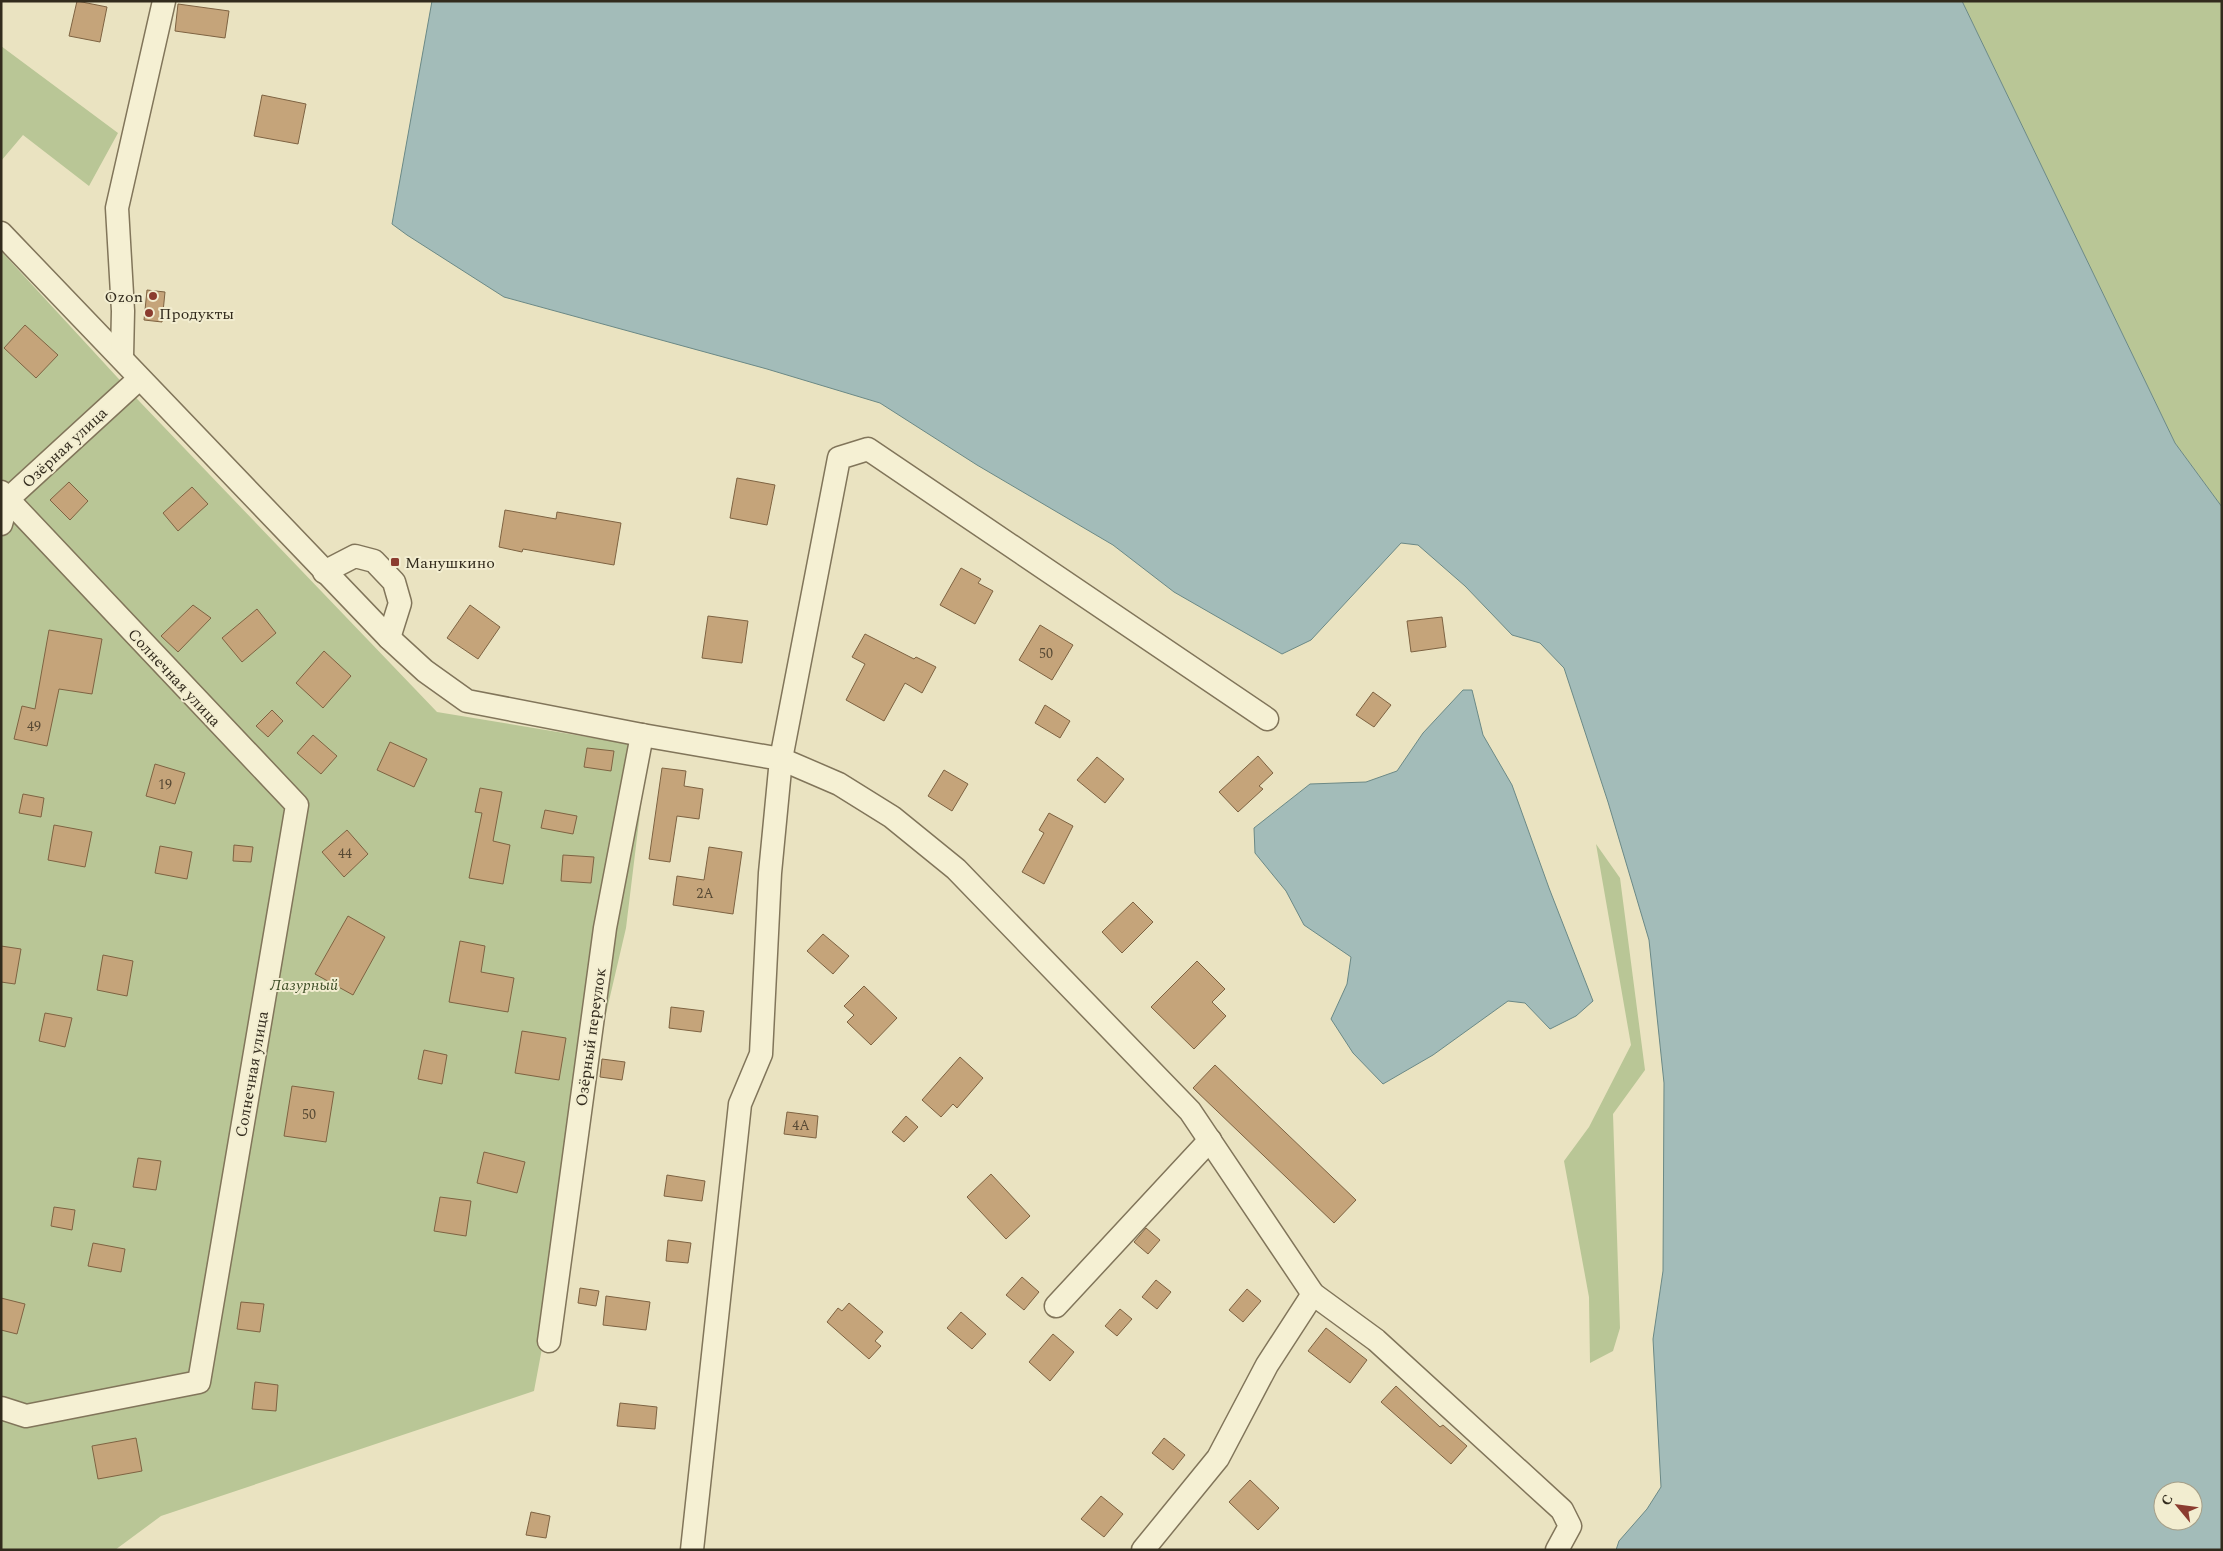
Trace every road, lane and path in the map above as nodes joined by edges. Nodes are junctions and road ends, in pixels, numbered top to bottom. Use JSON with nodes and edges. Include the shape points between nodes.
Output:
{"nodes":[{"id":1,"x":164,"y":1,"type":"edge"},
{"id":2,"x":1,"y":233,"type":"edge"},
{"id":3,"x":122,"y":357,"type":"junction"},
{"id":4,"x":139,"y":379,"type":"junction"},
{"id":5,"x":4,"y":496,"type":"edge"},
{"id":6,"x":1,"y":524,"type":"edge"},
{"id":7,"x":324,"y":572,"type":"junction"},
{"id":8,"x":389,"y":638,"type":"junction"},
{"id":9,"x":1267,"y":720,"type":"dead end"},
{"id":10,"x":642,"y":735,"type":"junction"},
{"id":11,"x":781,"y":759,"type":"junction"},
{"id":12,"x":1210,"y":1140,"type":"junction"},
{"id":13,"x":1313,"y":1294,"type":"junction"},
{"id":14,"x":1056,"y":1306,"type":"dead end"},
{"id":15,"x":549,"y":1341,"type":"dead end"},
{"id":16,"x":1,"y":1408,"type":"edge"},
{"id":17,"x":692,"y":1550,"type":"edge"},
{"id":18,"x":1143,"y":1550,"type":"edge"},
{"id":19,"x":1558,"y":1550,"type":"edge"}],
"edges":[{"from":1,"to":3,"type":"street","via":[[116,208],[123,311]]},
{"from":2,"to":3,"type":"street"},
{"from":3,"to":4,"type":"street"},
{"from":4,"to":5,"type":"street","name":"Озёрная улица"},
{"from":4,"to":7,"type":"street"},
{"from":5,"to":6,"type":"street","name":"Озёрная улица"},
{"from":5,"to":16,"type":"street","name":"Солнечная улица","via":[[297,806],[199,1382],[26,1416]]},
{"from":7,"to":8,"type":"street"},
{"from":7,"to":8,"type":"street","via":[[355,556],[374,562],[394,582],[400,603]]},
{"from":8,"to":10,"type":"street","via":[[425,671],[467,701]]},
{"from":9,"to":11,"type":"street","via":[[868,449],[839,458]]},
{"from":10,"to":11,"type":"street"},
{"from":10,"to":15,"type":"street","name":"Озёрный переулок","via":[[605,928]]},
{"from":11,"to":12,"type":"street","via":[[839,784],[892,817],[956,869],[1190,1110]]},
{"from":11,"to":17,"type":"street","via":[[770,873],[761,1054],[740,1104]]},
{"from":12,"to":13,"type":"street"},
{"from":12,"to":14,"type":"street"},
{"from":13,"to":18,"type":"street","via":[[1267,1365],[1218,1458]]},
{"from":13,"to":19,"type":"street","via":[[1376,1340],[1562,1510],[1570,1526]]}]}
